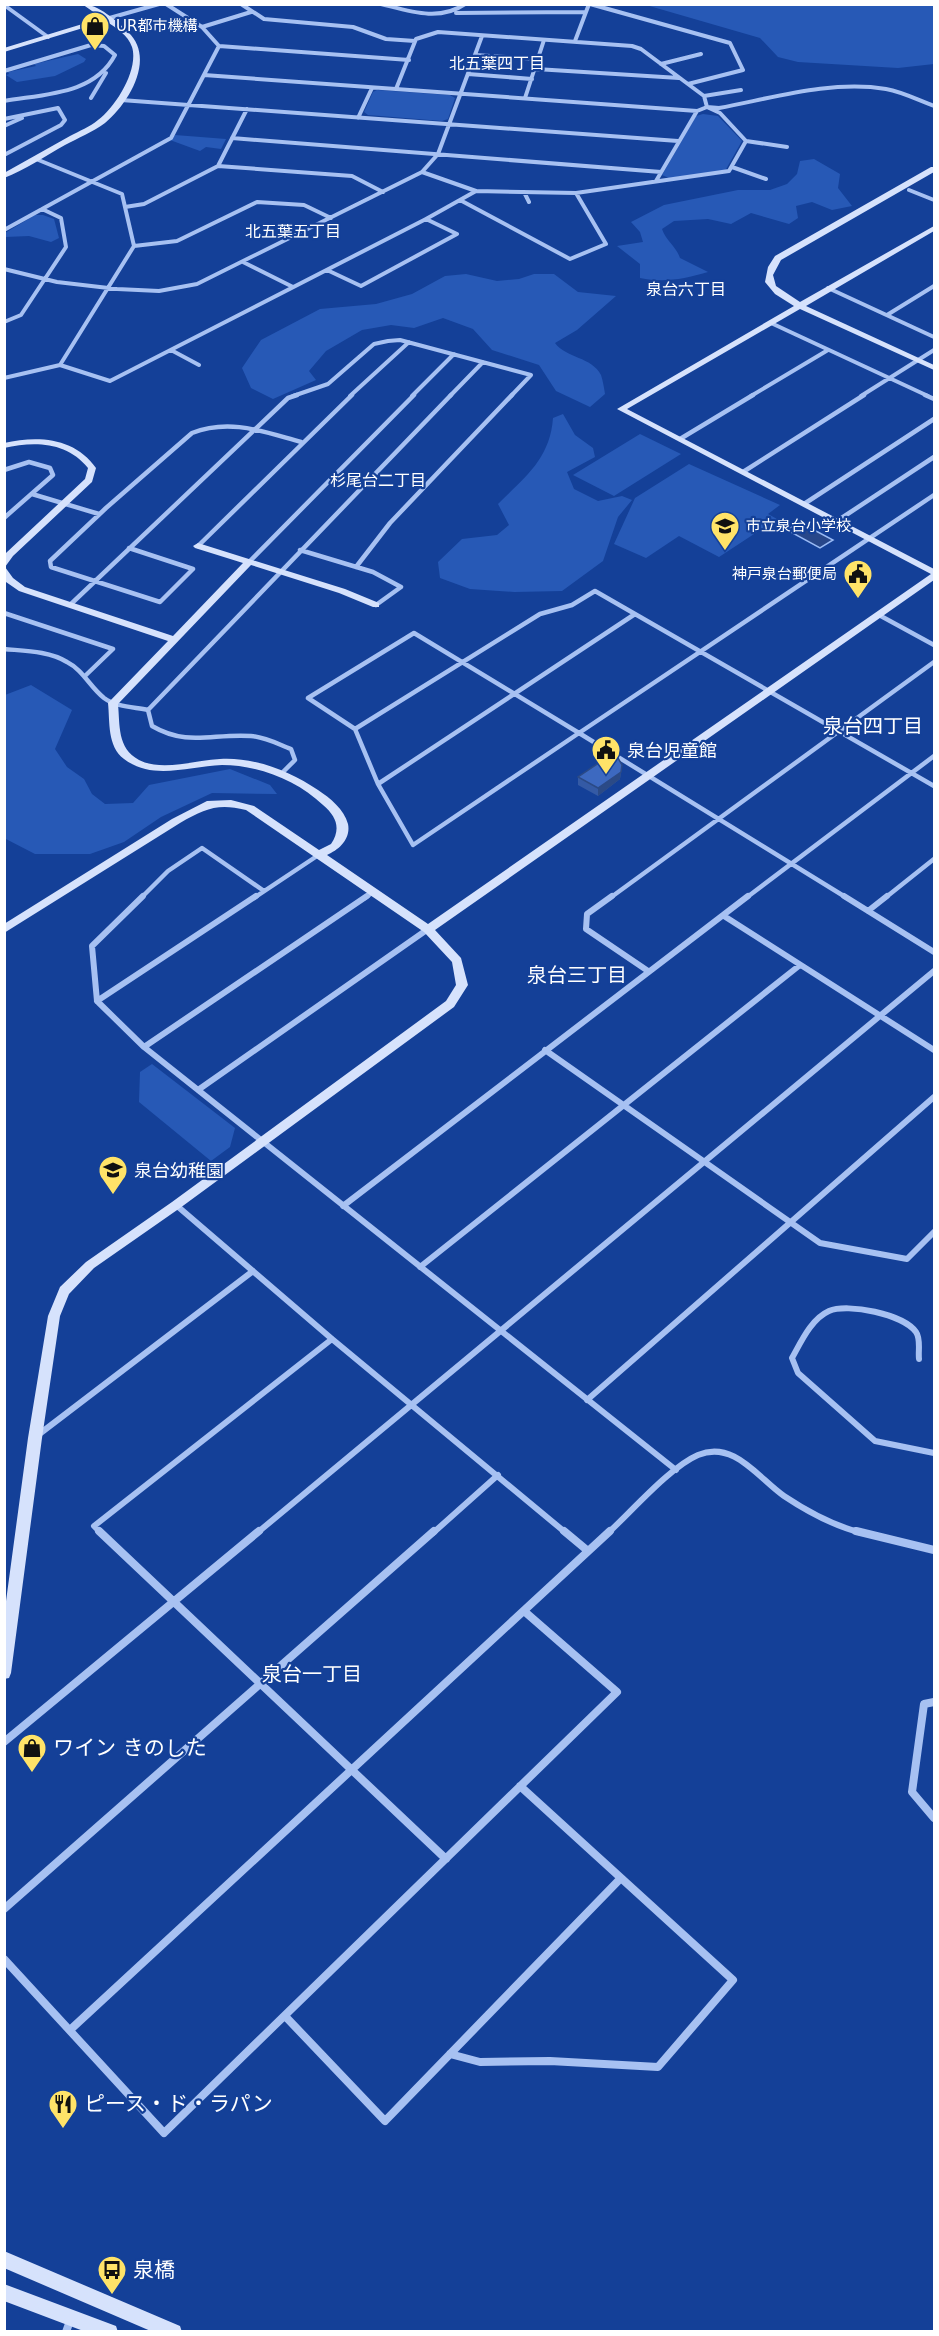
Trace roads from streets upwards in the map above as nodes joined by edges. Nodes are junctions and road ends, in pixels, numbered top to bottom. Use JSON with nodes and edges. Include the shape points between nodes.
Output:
{"nodes":[{"id":1,"x":85,"y":4,"type":"edge"},
{"id":2,"x":159,"y":4,"type":"edge"},
{"id":3,"x":166,"y":4,"type":"edge"},
{"id":4,"x":241,"y":4,"type":"edge"},
{"id":5,"x":381,"y":4,"type":"edge"},
{"id":6,"x":410,"y":4,"type":"edge"},
{"id":7,"x":465,"y":4,"type":"edge"},
{"id":8,"x":590,"y":4,"type":"edge"},
{"id":9,"x":4,"y":5,"type":"edge"},
{"id":10,"x":404,"y":10,"type":"junction"},
{"id":11,"x":251,"y":12,"type":"junction"},
{"id":12,"x":585,"y":12,"type":"junction"},
{"id":13,"x":456,"y":13,"type":"junction"},
{"id":14,"x":106,"y":19,"type":"junction"},
{"id":15,"x":202,"y":27,"type":"junction"},
{"id":16,"x":482,"y":36,"type":"junction"},
{"id":17,"x":48,"y":37,"type":"junction"},
{"id":18,"x":544,"y":40,"type":"junction"},
{"id":19,"x":575,"y":41,"type":"junction"},
{"id":20,"x":414,"y":42,"type":"junction"},
{"id":21,"x":219,"y":46,"type":"junction"},
{"id":22,"x":4,"y":50,"type":"edge"},
{"id":23,"x":701,"y":54,"type":"dead end"},
{"id":24,"x":475,"y":55,"type":"junction"},
{"id":25,"x":538,"y":59,"type":"junction"},
{"id":26,"x":409,"y":60,"type":"junction"},
{"id":27,"x":661,"y":64,"type":"junction"},
{"id":28,"x":536,"y":69,"type":"junction"},
{"id":29,"x":4,"y":71,"type":"edge"},
{"id":30,"x":106,"y":73,"type":"junction"},
{"id":31,"x":468,"y":74,"type":"junction"},
{"id":32,"x":204,"y":75,"type":"junction"},
{"id":33,"x":680,"y":78,"type":"junction"},
{"id":34,"x":532,"y":79,"type":"junction"},
{"id":35,"x":688,"y":84,"type":"junction"},
{"id":36,"x":372,"y":88,"type":"junction"},
{"id":37,"x":396,"y":89,"type":"junction"},
{"id":38,"x":741,"y":90,"type":"dead end"},
{"id":39,"x":461,"y":94,"type":"junction"},
{"id":40,"x":704,"y":96,"type":"junction"},
{"id":41,"x":91,"y":98,"type":"dead end"},
{"id":42,"x":525,"y":98,"type":"junction"},
{"id":43,"x":121,"y":100,"type":"junction"},
{"id":44,"x":4,"y":101,"type":"edge"},
{"id":45,"x":188,"y":105,"type":"junction"},
{"id":46,"x":934,"y":106,"type":"edge"},
{"id":47,"x":707,"y":107,"type":"junction"},
{"id":48,"x":247,"y":109,"type":"junction"},
{"id":49,"x":697,"y":111,"type":"junction"},
{"id":50,"x":27,"y":114,"type":"junction"},
{"id":51,"x":358,"y":118,"type":"junction"},
{"id":52,"x":4,"y":119,"type":"edge"},
{"id":53,"x":449,"y":124,"type":"junction"},
{"id":54,"x":4,"y":126,"type":"edge"},
{"id":55,"x":232,"y":138,"type":"junction"},
{"id":56,"x":678,"y":141,"type":"junction"},
{"id":57,"x":746,"y":141,"type":"junction"},
{"id":58,"x":787,"y":147,"type":"dead end"},
{"id":59,"x":438,"y":154,"type":"junction"},
{"id":60,"x":4,"y":155,"type":"edge"},
{"id":61,"x":36,"y":159,"type":"junction"},
{"id":62,"x":218,"y":166,"type":"junction"},
{"id":63,"x":732,"y":167,"type":"junction"},
{"id":64,"x":934,"y":169,"type":"edge"},
{"id":65,"x":422,"y":172,"type":"junction"},
{"id":66,"x":662,"y":172,"type":"junction"},
{"id":67,"x":4,"y":176,"type":"edge"},
{"id":68,"x":766,"y":179,"type":"dead end"},
{"id":69,"x":93,"y":181,"type":"junction"},
{"id":70,"x":656,"y":181,"type":"junction"},
{"id":71,"x":909,"y":190,"type":"dead end"},
{"id":72,"x":476,"y":191,"type":"junction"},
{"id":73,"x":383,"y":192,"type":"junction"},
{"id":74,"x":524,"y":192,"type":"junction"},
{"id":75,"x":576,"y":193,"type":"junction"},
{"id":76,"x":460,"y":200,"type":"junction"},
{"id":77,"x":934,"y":200,"type":"edge"},
{"id":78,"x":529,"y":202,"type":"dead end"},
{"id":79,"x":125,"y":207,"type":"junction"},
{"id":80,"x":42,"y":209,"type":"junction"},
{"id":81,"x":331,"y":218,"type":"junction"},
{"id":82,"x":426,"y":219,"type":"junction"},
{"id":83,"x":934,"y":228,"type":"edge"},
{"id":84,"x":4,"y":230,"type":"edge"},
{"id":85,"x":134,"y":246,"type":"junction"},
{"id":86,"x":243,"y":262,"type":"junction"},
{"id":87,"x":4,"y":269,"type":"edge"},
{"id":88,"x":327,"y":270,"type":"junction"},
{"id":89,"x":44,"y":280,"type":"junction"},
{"id":90,"x":934,"y":286,"type":"edge"},
{"id":91,"x":109,"y":287,"type":"junction"},
{"id":92,"x":293,"y":287,"type":"junction"},
{"id":93,"x":828,"y":288,"type":"junction"},
{"id":94,"x":800,"y":306,"type":"junction"},
{"id":95,"x":887,"y":315,"type":"junction"},
{"id":96,"x":4,"y":322,"type":"edge"},
{"id":97,"x":771,"y":323,"type":"junction"},
{"id":98,"x":934,"y":337,"type":"edge"},
{"id":99,"x":409,"y":342,"type":"junction"},
{"id":100,"x":171,"y":350,"type":"junction"},
{"id":101,"x":828,"y":350,"type":"junction"},
{"id":102,"x":934,"y":350,"type":"edge"},
{"id":103,"x":454,"y":354,"type":"junction"},
{"id":104,"x":919,"y":360,"type":"junction"},
{"id":105,"x":483,"y":362,"type":"junction"},
{"id":106,"x":60,"y":365,"type":"junction"},
{"id":107,"x":199,"y":365,"type":"dead end"},
{"id":108,"x":934,"y":368,"type":"edge"},
{"id":109,"x":4,"y":378,"type":"edge"},
{"id":110,"x":891,"y":378,"type":"junction"},
{"id":111,"x":934,"y":399,"type":"edge"},
{"id":112,"x":934,"y":419,"type":"edge"},
{"id":113,"x":255,"y":430,"type":"junction"},
{"id":114,"x":680,"y":439,"type":"junction"},
{"id":115,"x":301,"y":442,"type":"junction"},
{"id":116,"x":4,"y":446,"type":"edge"},
{"id":117,"x":934,"y":457,"type":"edge"},
{"id":118,"x":4,"y":470,"type":"edge"},
{"id":119,"x":743,"y":472,"type":"junction"},
{"id":120,"x":32,"y":494,"type":"junction"},
{"id":121,"x":934,"y":495,"type":"edge"},
{"id":122,"x":64,"y":504,"type":"junction"},
{"id":123,"x":804,"y":504,"type":"junction"},
{"id":124,"x":99,"y":514,"type":"junction"},
{"id":125,"x":4,"y":518,"type":"edge"},
{"id":126,"x":837,"y":521,"type":"junction"},
{"id":127,"x":870,"y":538,"type":"junction"},
{"id":128,"x":198,"y":546,"type":"joint"},
{"id":129,"x":129,"y":549,"type":"junction"},
{"id":130,"x":300,"y":550,"type":"junction"},
{"id":131,"x":250,"y":561,"type":"junction"},
{"id":132,"x":4,"y":565,"type":"edge"},
{"id":133,"x":356,"y":567,"type":"junction"},
{"id":134,"x":4,"y":570,"type":"edge"},
{"id":135,"x":280,"y":571,"type":"junction"},
{"id":136,"x":934,"y":574,"type":"edge"},
{"id":137,"x":95,"y":582,"type":"junction"},
{"id":138,"x":71,"y":604,"type":"junction"},
{"id":139,"x":376,"y":605,"type":"joint"},
{"id":140,"x":4,"y":613,"type":"edge"},
{"id":141,"x":635,"y":614,"type":"junction"},
{"id":142,"x":879,"y":615,"type":"junction"},
{"id":143,"x":173,"y":639,"type":"junction"},
{"id":144,"x":934,"y":645,"type":"edge"},
{"id":145,"x":4,"y":649,"type":"edge"},
{"id":146,"x":701,"y":652,"type":"junction"},
{"id":147,"x":934,"y":662,"type":"edge"},
{"id":148,"x":463,"y":663,"type":"junction"},
{"id":149,"x":86,"y":675,"type":"junction"},
{"id":150,"x":769,"y":691,"type":"junction"},
{"id":151,"x":512,"y":693,"type":"junction"},
{"id":152,"x":113,"y":703,"type":"junction"},
{"id":153,"x":148,"y":710,"type":"junction"},
{"id":154,"x":355,"y":729,"type":"junction"},
{"id":155,"x":839,"y":731,"type":"junction"},
{"id":156,"x":579,"y":735,"type":"junction"},
{"id":157,"x":934,"y":756,"type":"edge"},
{"id":158,"x":282,"y":773,"type":"junction"},
{"id":159,"x":912,"y":773,"type":"junction"},
{"id":160,"x":647,"y":776,"type":"junction"},
{"id":161,"x":378,"y":784,"type":"junction"},
{"id":162,"x":934,"y":786,"type":"edge"},
{"id":163,"x":717,"y":819,"type":"junction"},
{"id":164,"x":320,"y":854,"type":"junction"},
{"id":165,"x":934,"y":859,"type":"edge"},
{"id":166,"x":791,"y":864,"type":"junction"},
{"id":167,"x":264,"y":891,"type":"junction"},
{"id":168,"x":373,"y":892,"type":"junction"},
{"id":169,"x":868,"y":911,"type":"junction"},
{"id":170,"x":724,"y":916,"type":"junction"},
{"id":171,"x":4,"y":929,"type":"edge"},
{"id":172,"x":428,"y":929,"type":"junction"},
{"id":173,"x":934,"y":952,"type":"edge"},
{"id":174,"x":800,"y":965,"type":"junction"},
{"id":175,"x":648,"y":971,"type":"junction"},
{"id":176,"x":934,"y":971,"type":"edge"},
{"id":177,"x":97,"y":1001,"type":"junction"},
{"id":178,"x":881,"y":1017,"type":"junction"},
{"id":179,"x":144,"y":1047,"type":"junction"},
{"id":180,"x":545,"y":1050,"type":"junction"},
{"id":181,"x":934,"y":1050,"type":"edge"},
{"id":182,"x":198,"y":1090,"type":"junction"},
{"id":183,"x":934,"y":1097,"type":"edge"},
{"id":184,"x":624,"y":1104,"type":"junction"},
{"id":185,"x":261,"y":1141,"type":"junction"},
{"id":186,"x":705,"y":1162,"type":"junction"},
{"id":187,"x":176,"y":1205,"type":"junction"},
{"id":188,"x":343,"y":1206,"type":"junction"},
{"id":189,"x":789,"y":1222,"type":"junction"},
{"id":190,"x":934,"y":1232,"type":"edge"},
{"id":191,"x":420,"y":1267,"type":"junction"},
{"id":192,"x":253,"y":1271,"type":"junction"},
{"id":193,"x":501,"y":1331,"type":"junction"},
{"id":194,"x":332,"y":1339,"type":"junction"},
{"id":195,"x":919,"y":1359,"type":"dead end"},
{"id":196,"x":587,"y":1400,"type":"junction"},
{"id":197,"x":413,"y":1404,"type":"junction"},
{"id":198,"x":35,"y":1438,"type":"junction"},
{"id":199,"x":934,"y":1453,"type":"edge"},
{"id":200,"x":676,"y":1470,"type":"junction"},
{"id":201,"x":498,"y":1475,"type":"junction"},
{"id":202,"x":934,"y":1550,"type":"edge"},
{"id":203,"x":588,"y":1551,"type":"junction"},
{"id":204,"x":174,"y":1602,"type":"junction"},
{"id":205,"x":524,"y":1611,"type":"junction"},
{"id":206,"x":4,"y":1673,"type":"edge"},
{"id":207,"x":261,"y":1684,"type":"junction"},
{"id":208,"x":934,"y":1702,"type":"edge"},
{"id":209,"x":4,"y":1742,"type":"edge"},
{"id":210,"x":352,"y":1770,"type":"junction"},
{"id":211,"x":520,"y":1786,"type":"junction"},
{"id":212,"x":934,"y":1818,"type":"edge"},
{"id":213,"x":446,"y":1859,"type":"junction"},
{"id":214,"x":621,"y":1878,"type":"junction"},
{"id":215,"x":4,"y":1910,"type":"edge"},
{"id":216,"x":4,"y":1959,"type":"edge"},
{"id":217,"x":285,"y":2016,"type":"junction"},
{"id":218,"x":70,"y":2030,"type":"junction"},
{"id":219,"x":450,"y":2054,"type":"junction"},
{"id":220,"x":4,"y":2259,"type":"edge"},
{"id":221,"x":4,"y":2292,"type":"edge"},
{"id":222,"x":69,"y":2324,"type":"edge"},
{"id":223,"x":110,"y":2331,"type":"edge"},
{"id":224,"x":174,"y":2331,"type":"edge"}],
"edges":[{"from":1,"to":14,"type":"street"},
{"from":2,"to":14,"type":"street"},
{"from":3,"to":15,"type":"street"},
{"from":4,"to":11,"type":"street"},
{"from":5,"to":10,"type":"street"},
{"from":6,"to":10,"type":"street"},
{"from":7,"to":13,"type":"street"},
{"from":8,"to":12,"type":"street"},
{"from":8,"to":35,"type":"street","via":[[730,43],[743,70]]},
{"from":9,"to":17,"type":"street"},
{"from":10,"to":13,"type":"street"},
{"from":11,"to":15,"type":"street"},
{"from":11,"to":20,"type":"street","via":[[264,19],[353,27],[386,39]]},
{"from":12,"to":13,"type":"street"},
{"from":12,"to":19,"type":"street"},
{"from":14,"to":17,"type":"street"},
{"from":14,"to":43,"type":"street","via":[[128,36],[139,51],[138,69]]},
{"from":15,"to":21,"type":"street"},
{"from":16,"to":18,"type":"street"},
{"from":16,"to":20,"type":"street","via":[[438,32]]},
{"from":16,"to":24,"type":"street"},
{"from":17,"to":22,"type":"street"},
{"from":18,"to":19,"type":"street"},
{"from":18,"to":25,"type":"street"},
{"from":19,"to":27,"type":"street","via":[[632,46]]},
{"from":20,"to":26,"type":"street"},
{"from":21,"to":26,"type":"street"},
{"from":21,"to":32,"type":"street"},
{"from":23,"to":27,"type":"street"},
{"from":24,"to":25,"type":"street"},
{"from":24,"to":31,"type":"street"},
{"from":25,"to":28,"type":"street"},
{"from":26,"to":37,"type":"street"},
{"from":27,"to":33,"type":"street"},
{"from":28,"to":33,"type":"street"},
{"from":28,"to":34,"type":"street"},
{"from":29,"to":30,"type":"street","via":[[100,44],[115,55]]},
{"from":30,"to":41,"type":"street"},
{"from":30,"to":44,"type":"street","via":[[76,88]]},
{"from":31,"to":34,"type":"street"},
{"from":31,"to":39,"type":"street"},
{"from":32,"to":36,"type":"street"},
{"from":32,"to":45,"type":"street"},
{"from":33,"to":35,"type":"street"},
{"from":34,"to":42,"type":"street"},
{"from":35,"to":40,"type":"street"},
{"from":36,"to":37,"type":"street"},
{"from":36,"to":51,"type":"street"},
{"from":37,"to":39,"type":"street"},
{"from":38,"to":40,"type":"street"},
{"from":39,"to":42,"type":"street"},
{"from":39,"to":53,"type":"street"},
{"from":40,"to":47,"type":"street"},
{"from":42,"to":49,"type":"street"},
{"from":43,"to":45,"type":"street"},
{"from":43,"to":61,"type":"street","via":[[91,129]]},
{"from":45,"to":48,"type":"street"},
{"from":45,"to":69,"type":"street","via":[[171,138]]},
{"from":46,"to":47,"type":"street","via":[[900,92],[867,86]]},
{"from":47,"to":49,"type":"street"},
{"from":47,"to":57,"type":"street","via":[[720,113]]},
{"from":48,"to":51,"type":"street"},
{"from":48,"to":55,"type":"street"},
{"from":49,"to":56,"type":"street"},
{"from":50,"to":52,"type":"street"},
{"from":50,"to":54,"type":"street"},
{"from":50,"to":60,"type":"street","via":[[57,108],[65,123]]},
{"from":51,"to":53,"type":"street"},
{"from":53,"to":56,"type":"street"},
{"from":53,"to":59,"type":"street"},
{"from":55,"to":59,"type":"street"},
{"from":55,"to":62,"type":"street"},
{"from":56,"to":66,"type":"street"},
{"from":57,"to":58,"type":"street"},
{"from":57,"to":63,"type":"street"},
{"from":59,"to":65,"type":"street"},
{"from":59,"to":66,"type":"street"},
{"from":61,"to":67,"type":"street"},
{"from":61,"to":69,"type":"street"},
{"from":62,"to":73,"type":"street","via":[[352,176]]},
{"from":62,"to":79,"type":"street","via":[[144,204]]},
{"from":63,"to":68,"type":"street"},
{"from":63,"to":70,"type":"street","via":[[729,171]]},
{"from":64,"to":94,"type":"street","via":[[778,258],[770,268],[770,285]]},
{"from":65,"to":72,"type":"street"},
{"from":65,"to":73,"type":"street"},
{"from":66,"to":70,"type":"street"},
{"from":69,"to":79,"type":"street","via":[[122,194]]},
{"from":69,"to":80,"type":"street"},
{"from":70,"to":75,"type":"street"},
{"from":71,"to":77,"type":"street"},
{"from":72,"to":74,"type":"street"},
{"from":72,"to":76,"type":"street"},
{"from":73,"to":81,"type":"street"},
{"from":74,"to":75,"type":"street"},
{"from":74,"to":78,"type":"street"},
{"from":75,"to":76,"type":"street","via":[[606,244],[570,259]]},
{"from":76,"to":82,"type":"street"},
{"from":79,"to":85,"type":"street"},
{"from":80,"to":84,"type":"street"},
{"from":80,"to":89,"type":"street","via":[[61,218],[66,247]]},
{"from":81,"to":85,"type":"street","via":[[304,206],[257,202],[177,241]]},
{"from":81,"to":86,"type":"street"},
{"from":82,"to":88,"type":"street"},
{"from":82,"to":88,"type":"street","via":[[457,234],[361,286]]},
{"from":83,"to":93,"type":"street"},
{"from":85,"to":91,"type":"street"},
{"from":86,"to":91,"type":"street","via":[[203,283],[180,289]]},
{"from":86,"to":92,"type":"street"},
{"from":87,"to":89,"type":"street"},
{"from":88,"to":92,"type":"street"},
{"from":89,"to":91,"type":"street"},
{"from":89,"to":96,"type":"street","via":[[21,315]]},
{"from":90,"to":95,"type":"street"},
{"from":91,"to":106,"type":"street"},
{"from":92,"to":100,"type":"street"},
{"from":93,"to":94,"type":"street"},
{"from":93,"to":95,"type":"street"},
{"from":94,"to":97,"type":"street"},
{"from":94,"to":104,"type":"street"},
{"from":95,"to":98,"type":"street"},
{"from":97,"to":101,"type":"street"},
{"from":97,"to":114,"type":"street","via":[[621,409]]},
{"from":99,"to":103,"type":"street"},
{"from":99,"to":113,"type":"street","via":[[374,344],[328,384],[288,398]]},
{"from":99,"to":115,"type":"street"},
{"from":100,"to":106,"type":"street","via":[[110,381]]},
{"from":100,"to":107,"type":"street"},
{"from":101,"to":110,"type":"street"},
{"from":101,"to":114,"type":"street"},
{"from":102,"to":104,"type":"street"},
{"from":103,"to":105,"type":"street"},
{"from":103,"to":131,"type":"street"},
{"from":104,"to":108,"type":"street"},
{"from":104,"to":110,"type":"street"},
{"from":105,"to":130,"type":"street"},
{"from":105,"to":133,"type":"street","via":[[531,375],[390,523]]},
{"from":106,"to":109,"type":"street"},
{"from":110,"to":111,"type":"street"},
{"from":110,"to":119,"type":"street"},
{"from":112,"to":123,"type":"street"},
{"from":113,"to":115,"type":"street"},
{"from":113,"to":124,"type":"street","via":[[221,424],[192,433]]},
{"from":113,"to":129,"type":"street"},
{"from":114,"to":119,"type":"street"},
{"from":115,"to":128,"type":"street"},
{"from":116,"to":122,"type":"street","via":[[37,441],[87,458],[92,468],[89,480]]},
{"from":117,"to":126,"type":"street"},
{"from":118,"to":120,"type":"street","via":[[29,462],[50,468],[53,475]]},
{"from":119,"to":123,"type":"street"},
{"from":120,"to":122,"type":"street"},
{"from":120,"to":125,"type":"street"},
{"from":121,"to":127,"type":"street"},
{"from":122,"to":124,"type":"street"},
{"from":122,"to":132,"type":"street","via":[[9,555]]},
{"from":123,"to":126,"type":"street"},
{"from":124,"to":137,"type":"street","via":[[50,561],[51,567]]},
{"from":126,"to":127,"type":"street"},
{"from":127,"to":136,"type":"street"},
{"from":127,"to":146,"type":"street"},
{"from":128,"to":131,"type":"street"},
{"from":129,"to":137,"type":"street"},
{"from":129,"to":137,"type":"street","via":[[193,569],[160,602]]},
{"from":130,"to":133,"type":"street"},
{"from":130,"to":135,"type":"street"},
{"from":131,"to":135,"type":"street"},
{"from":131,"to":143,"type":"street"},
{"from":133,"to":139,"type":"street","via":[[401,587]]},
{"from":134,"to":138,"type":"street","via":[[9,580],[22,589]]},
{"from":135,"to":139,"type":"street"},
{"from":135,"to":153,"type":"street"},
{"from":136,"to":142,"type":"street"},
{"from":137,"to":138,"type":"street"},
{"from":138,"to":143,"type":"street"},
{"from":140,"to":149,"type":"street","via":[[113,649]]},
{"from":141,"to":146,"type":"street"},
{"from":141,"to":148,"type":"street","via":[[595,591],[572,605],[540,614]]},
{"from":141,"to":151,"type":"street"},
{"from":142,"to":144,"type":"street"},
{"from":142,"to":150,"type":"street"},
{"from":143,"to":152,"type":"street"},
{"from":145,"to":149,"type":"street","via":[[39,652]]},
{"from":146,"to":150,"type":"street"},
{"from":146,"to":156,"type":"street"},
{"from":147,"to":155,"type":"street"},
{"from":148,"to":151,"type":"street"},
{"from":148,"to":154,"type":"street"},
{"from":148,"to":154,"type":"street","via":[[414,633],[308,698]]},
{"from":149,"to":152,"type":"street","via":[[103,697]]},
{"from":150,"to":155,"type":"street"},
{"from":150,"to":160,"type":"street"},
{"from":151,"to":156,"type":"street"},
{"from":151,"to":161,"type":"street"},
{"from":152,"to":153,"type":"street"},
{"from":152,"to":158,"type":"street","via":[[116,741],[125,755],[144,765],[169,768],[229,761]]},
{"from":153,"to":158,"type":"street","via":[[152,726],[166,736],[185,741],[255,736],[291,749],[295,760]]},
{"from":154,"to":161,"type":"street"},
{"from":155,"to":159,"type":"street"},
{"from":155,"to":163,"type":"street"},
{"from":156,"to":160,"type":"street"},
{"from":156,"to":161,"type":"street","via":[[413,845]]},
{"from":157,"to":159,"type":"street"},
{"from":158,"to":164,"type":"street","via":[[326,801],[339,816],[343,831],[335,847]]},
{"from":159,"to":162,"type":"street"},
{"from":159,"to":166,"type":"street"},
{"from":160,"to":163,"type":"street"},
{"from":160,"to":172,"type":"street"},
{"from":163,"to":166,"type":"street"},
{"from":163,"to":175,"type":"street","via":[[587,914],[586,928]]},
{"from":164,"to":167,"type":"street"},
{"from":164,"to":168,"type":"street"},
{"from":164,"to":171,"type":"street","via":[[250,808],[231,803],[207,804]]},
{"from":165,"to":169,"type":"street"},
{"from":166,"to":169,"type":"street"},
{"from":166,"to":170,"type":"street"},
{"from":167,"to":177,"type":"street"},
{"from":167,"to":177,"type":"street","via":[[202,848],[168,871],[92,946]]},
{"from":168,"to":172,"type":"street"},
{"from":168,"to":179,"type":"street"},
{"from":169,"to":173,"type":"street"},
{"from":170,"to":174,"type":"street"},
{"from":170,"to":175,"type":"street"},
{"from":172,"to":182,"type":"street"},
{"from":172,"to":185,"type":"street","via":[[457,961],[462,985],[450,1004]]},
{"from":174,"to":178,"type":"street"},
{"from":174,"to":184,"type":"street"},
{"from":175,"to":180,"type":"street"},
{"from":176,"to":178,"type":"street"},
{"from":177,"to":179,"type":"street"},
{"from":178,"to":181,"type":"street"},
{"from":178,"to":186,"type":"street"},
{"from":179,"to":182,"type":"street"},
{"from":180,"to":184,"type":"street"},
{"from":180,"to":188,"type":"street"},
{"from":182,"to":185,"type":"street"},
{"from":183,"to":189,"type":"street"},
{"from":184,"to":186,"type":"street"},
{"from":184,"to":191,"type":"street"},
{"from":185,"to":187,"type":"street"},
{"from":185,"to":188,"type":"street"},
{"from":186,"to":189,"type":"street"},
{"from":186,"to":193,"type":"street"},
{"from":187,"to":192,"type":"street"},
{"from":187,"to":198,"type":"street","via":[[90,1265],[64,1291],[54,1316]]},
{"from":188,"to":191,"type":"street"},
{"from":189,"to":190,"type":"street","via":[[820,1243],[907,1258]]},
{"from":189,"to":196,"type":"street"},
{"from":191,"to":193,"type":"street"},
{"from":192,"to":194,"type":"street"},
{"from":192,"to":198,"type":"street"},
{"from":193,"to":196,"type":"street"},
{"from":193,"to":197,"type":"street"},
{"from":194,"to":197,"type":"street"},
{"from":194,"to":204,"type":"street","via":[[94,1526]]},
{"from":195,"to":199,"type":"street","via":[[918,1334],[908,1323],[846,1308],[829,1311],[818,1320],[792,1358],[798,1373],[875,1442]]},
{"from":196,"to":200,"type":"street"},
{"from":197,"to":201,"type":"street"},
{"from":197,"to":204,"type":"street"},
{"from":198,"to":206,"type":"street"},
{"from":200,"to":202,"type":"street","via":[[699,1455],[721,1452],[745,1462],[783,1495],[839,1527]]},
{"from":200,"to":203,"type":"street"},
{"from":201,"to":203,"type":"street"},
{"from":201,"to":207,"type":"street"},
{"from":203,"to":205,"type":"street"},
{"from":204,"to":207,"type":"street"},
{"from":204,"to":209,"type":"street"},
{"from":205,"to":210,"type":"street"},
{"from":205,"to":211,"type":"street","via":[[617,1692]]},
{"from":207,"to":210,"type":"street"},
{"from":207,"to":215,"type":"street"},
{"from":208,"to":212,"type":"street","via":[[924,1704],[912,1792]]},
{"from":210,"to":213,"type":"street"},
{"from":210,"to":218,"type":"street"},
{"from":211,"to":213,"type":"street"},
{"from":211,"to":214,"type":"street"},
{"from":213,"to":217,"type":"street"},
{"from":214,"to":219,"type":"street"},
{"from":214,"to":219,"type":"street","via":[[733,1980],[658,2067],[480,2062]]},
{"from":216,"to":218,"type":"street"},
{"from":217,"to":218,"type":"street","via":[[164,2133]]},
{"from":217,"to":219,"type":"street","via":[[385,2121]]},
{"from":220,"to":224,"type":"street"},
{"from":221,"to":222,"type":"street"},
{"from":222,"to":223,"type":"street"}]}
